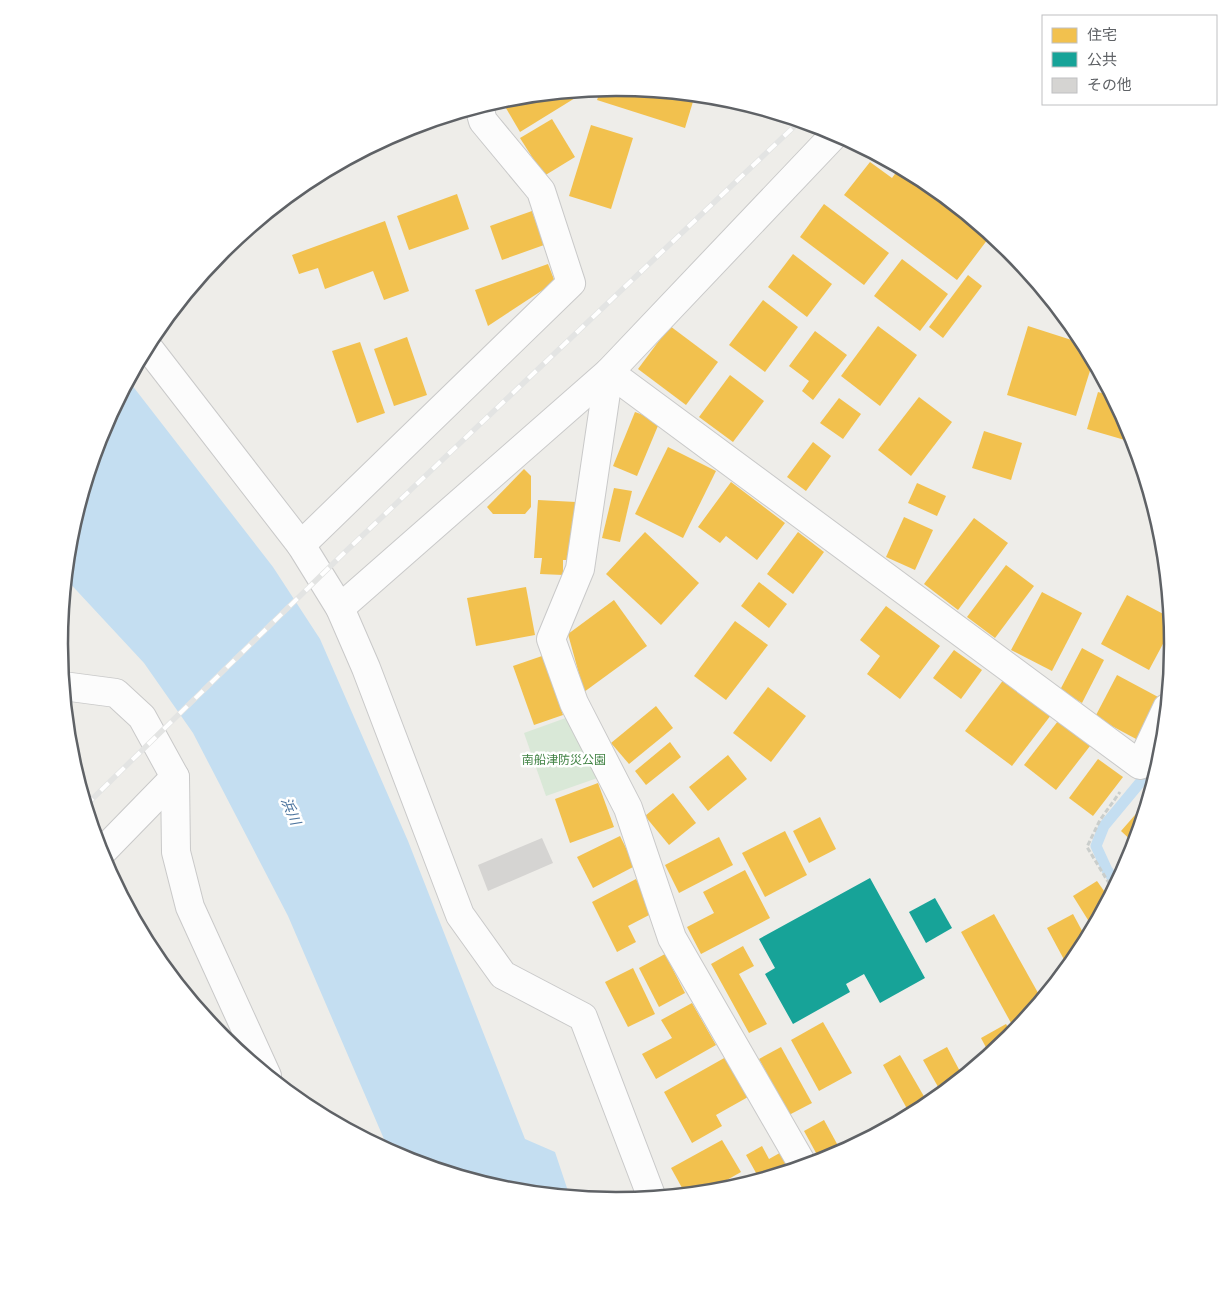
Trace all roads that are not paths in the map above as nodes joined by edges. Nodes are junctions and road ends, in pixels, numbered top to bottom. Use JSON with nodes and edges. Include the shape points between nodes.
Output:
{"nodes":[{"id":1,"x":480,"y":114,"type":"edge"},
{"id":2,"x":830,"y":140,"type":"edge"},
{"id":3,"x":152,"y":353,"type":"edge"},
{"id":4,"x":609,"y":372,"type":"junction"},
{"id":5,"x":301,"y":544,"type":"junction"},
{"id":6,"x":340,"y":608,"type":"junction"},
{"id":7,"x":70,"y":687,"type":"edge"},
{"id":8,"x":1158,"y":726,"type":"edge"},
{"id":9,"x":175,"y":778,"type":"junction"},
{"id":10,"x":107,"y":847,"type":"edge"},
{"id":11,"x":261,"y":1063,"type":"edge"},
{"id":12,"x":800,"y":1161,"type":"edge"},
{"id":13,"x":645,"y":1192,"type":"edge"}],
"edges":[{"from":1,"to":5,"type":"street","via":[[541,191],[571,283]]},
{"from":2,"to":4,"type":"street"},
{"from":3,"to":5,"type":"street"},
{"from":4,"to":6,"type":"street"},
{"from":4,"to":8,"type":"street","via":[[1140,765]]},
{"from":4,"to":12,"type":"street","via":[[580,569],[551,639],[574,703],[628,808],[672,938]]},
{"from":5,"to":6,"type":"street"},
{"from":6,"to":13,"type":"street","via":[[460,915],[503,975],[583,1017]]},
{"from":7,"to":9,"type":"street","via":[[116,693],[142,717]]},
{"from":9,"to":10,"type":"street"},
{"from":9,"to":11,"type":"street","via":[[176,852],[190,906]]}]}
